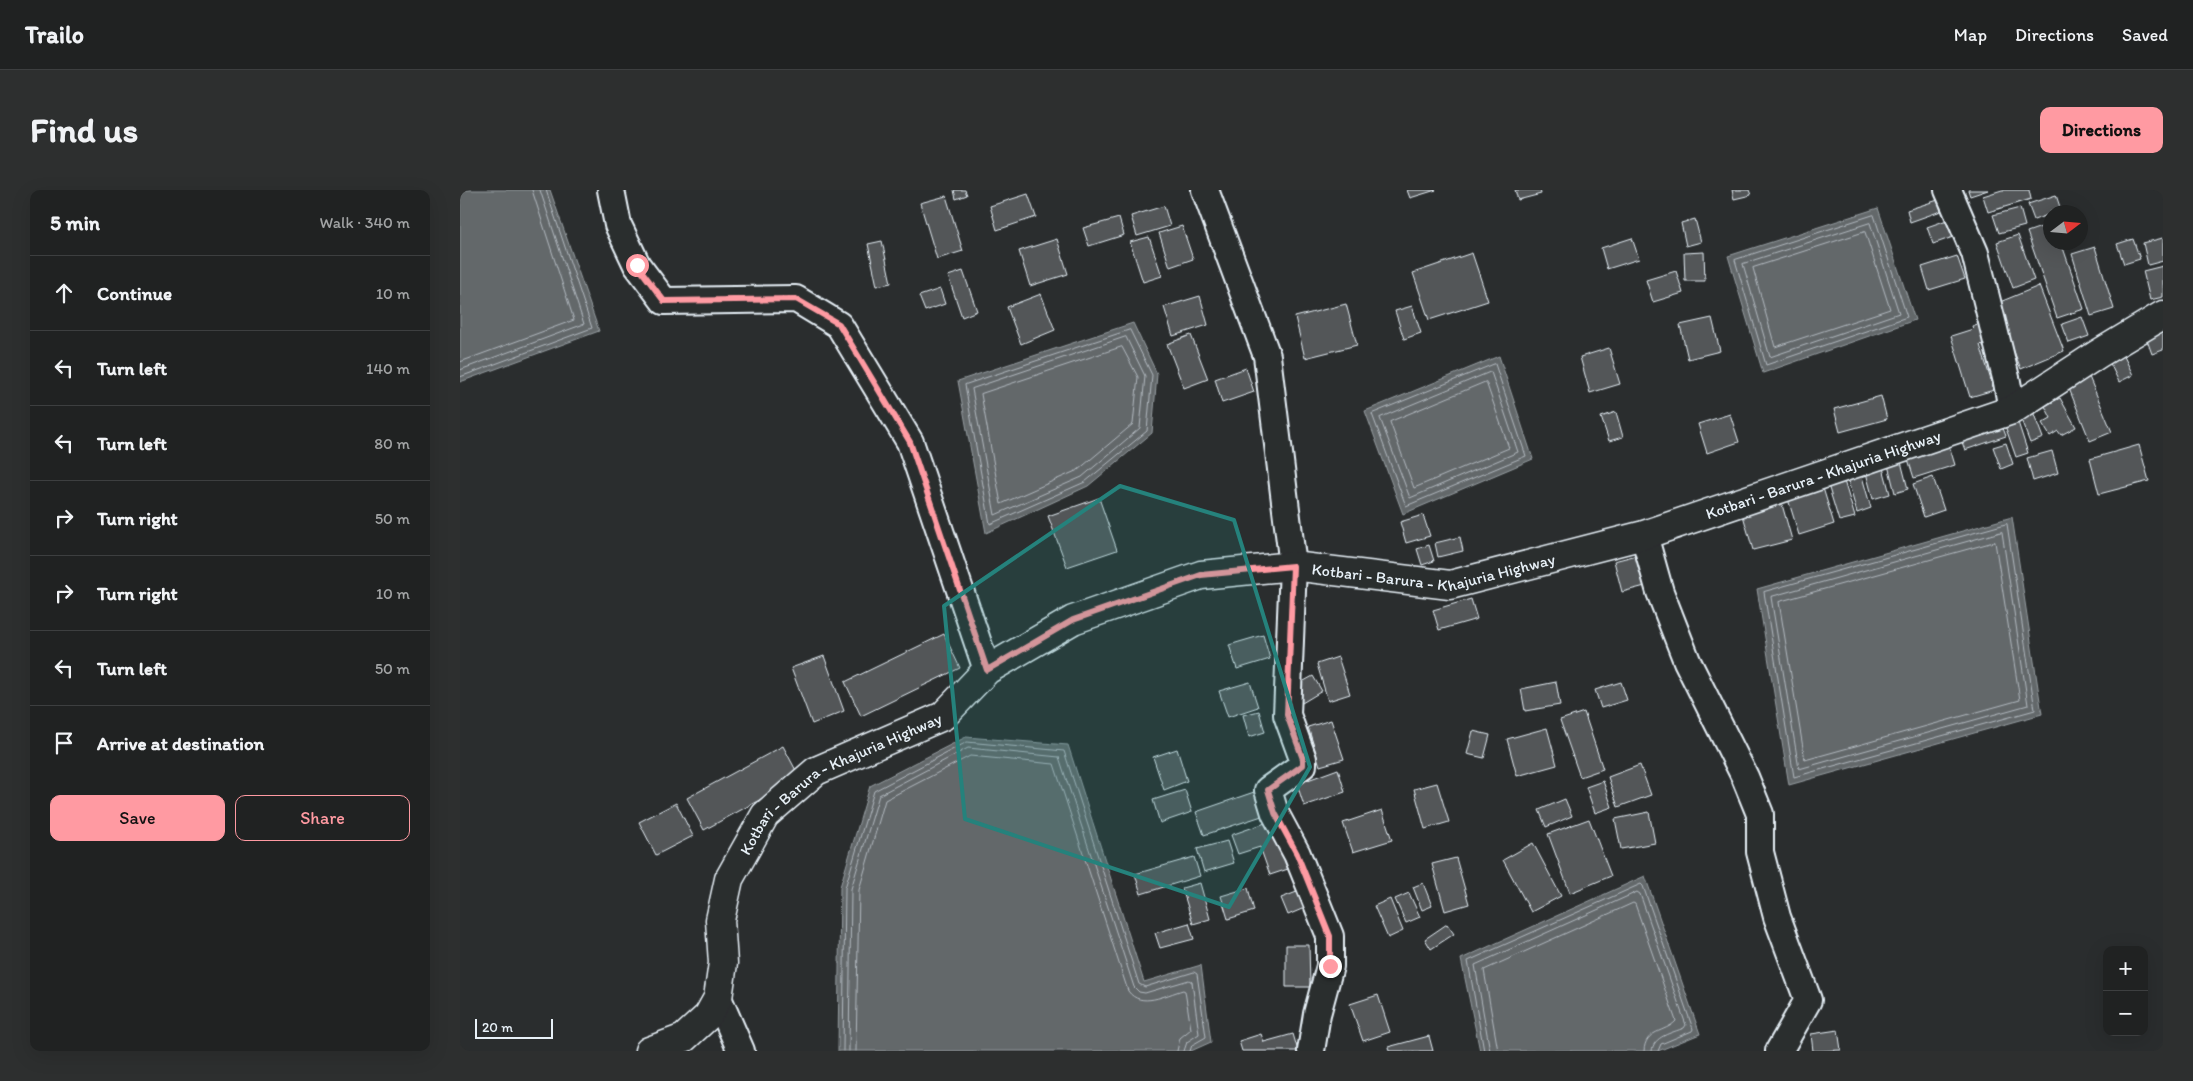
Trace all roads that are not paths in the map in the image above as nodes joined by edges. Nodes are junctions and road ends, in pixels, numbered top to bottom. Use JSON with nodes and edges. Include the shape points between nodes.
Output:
{"nodes":[{"id":1,"x":611,"y":190,"type":"edge"},
{"id":2,"x":1205,"y":190,"type":"edge"},
{"id":3,"x":1948,"y":190,"type":"edge"},
{"id":4,"x":2163,"y":315,"type":"edge"},
{"id":5,"x":2012,"y":410,"type":"junction"},
{"id":6,"x":1644,"y":534,"type":"junction"},
{"id":7,"x":1293,"y":566,"type":"junction"},
{"id":8,"x":987,"y":670,"type":"junction"},
{"id":9,"x":718,"y":998,"type":"junction"},
{"id":10,"x":649,"y":1051,"type":"edge"},
{"id":11,"x":741,"y":1051,"type":"edge"},
{"id":12,"x":1311,"y":1051,"type":"edge"},
{"id":13,"x":1780,"y":1051,"type":"edge"}],
"edges":[{"from":1,"to":8,"type":"street","via":[[618,226],[637,265],[664,301],[796,299],[839,324],[910,442]]},
{"from":2,"to":7,"type":"street","via":[[1267,356]]},
{"from":3,"to":5,"type":"street","via":[[1975,253],[2008,382]]},
{"from":4,"to":5,"type":"main road","name":"Kotbari - Barura - Khajuria Highway"},
{"from":5,"to":6,"type":"main road","name":"Kotbari - Barura - Khajuria Highway"},
{"from":6,"to":7,"type":"main road","name":"Kotbari - Barura - Khajuria Highway","via":[[1450,585]]},
{"from":6,"to":13,"type":"street","via":[[1660,592],[1687,661],[1760,814],[1760,852],[1778,917],[1808,1000]]},
{"from":7,"to":8,"type":"main road","name":"Kotbari - Barura - Khajuria Highway","via":[[1201,575],[1073,620]]},
{"from":7,"to":12,"type":"street","via":[[1287,715],[1303,765],[1268,790],[1275,813],[1297,854],[1330,936],[1330,966]]},
{"from":8,"to":9,"type":"main road","name":"Kotbari - Barura - Khajuria Highway","via":[[943,716],[816,771],[765,815],[728,879],[720,920],[723,963]]},
{"from":9,"to":10,"type":"main road","name":"Kotbari - Barura - Khajuria Highway","via":[[708,1016],[684,1038]]},
{"from":9,"to":11,"type":"street"}]}
